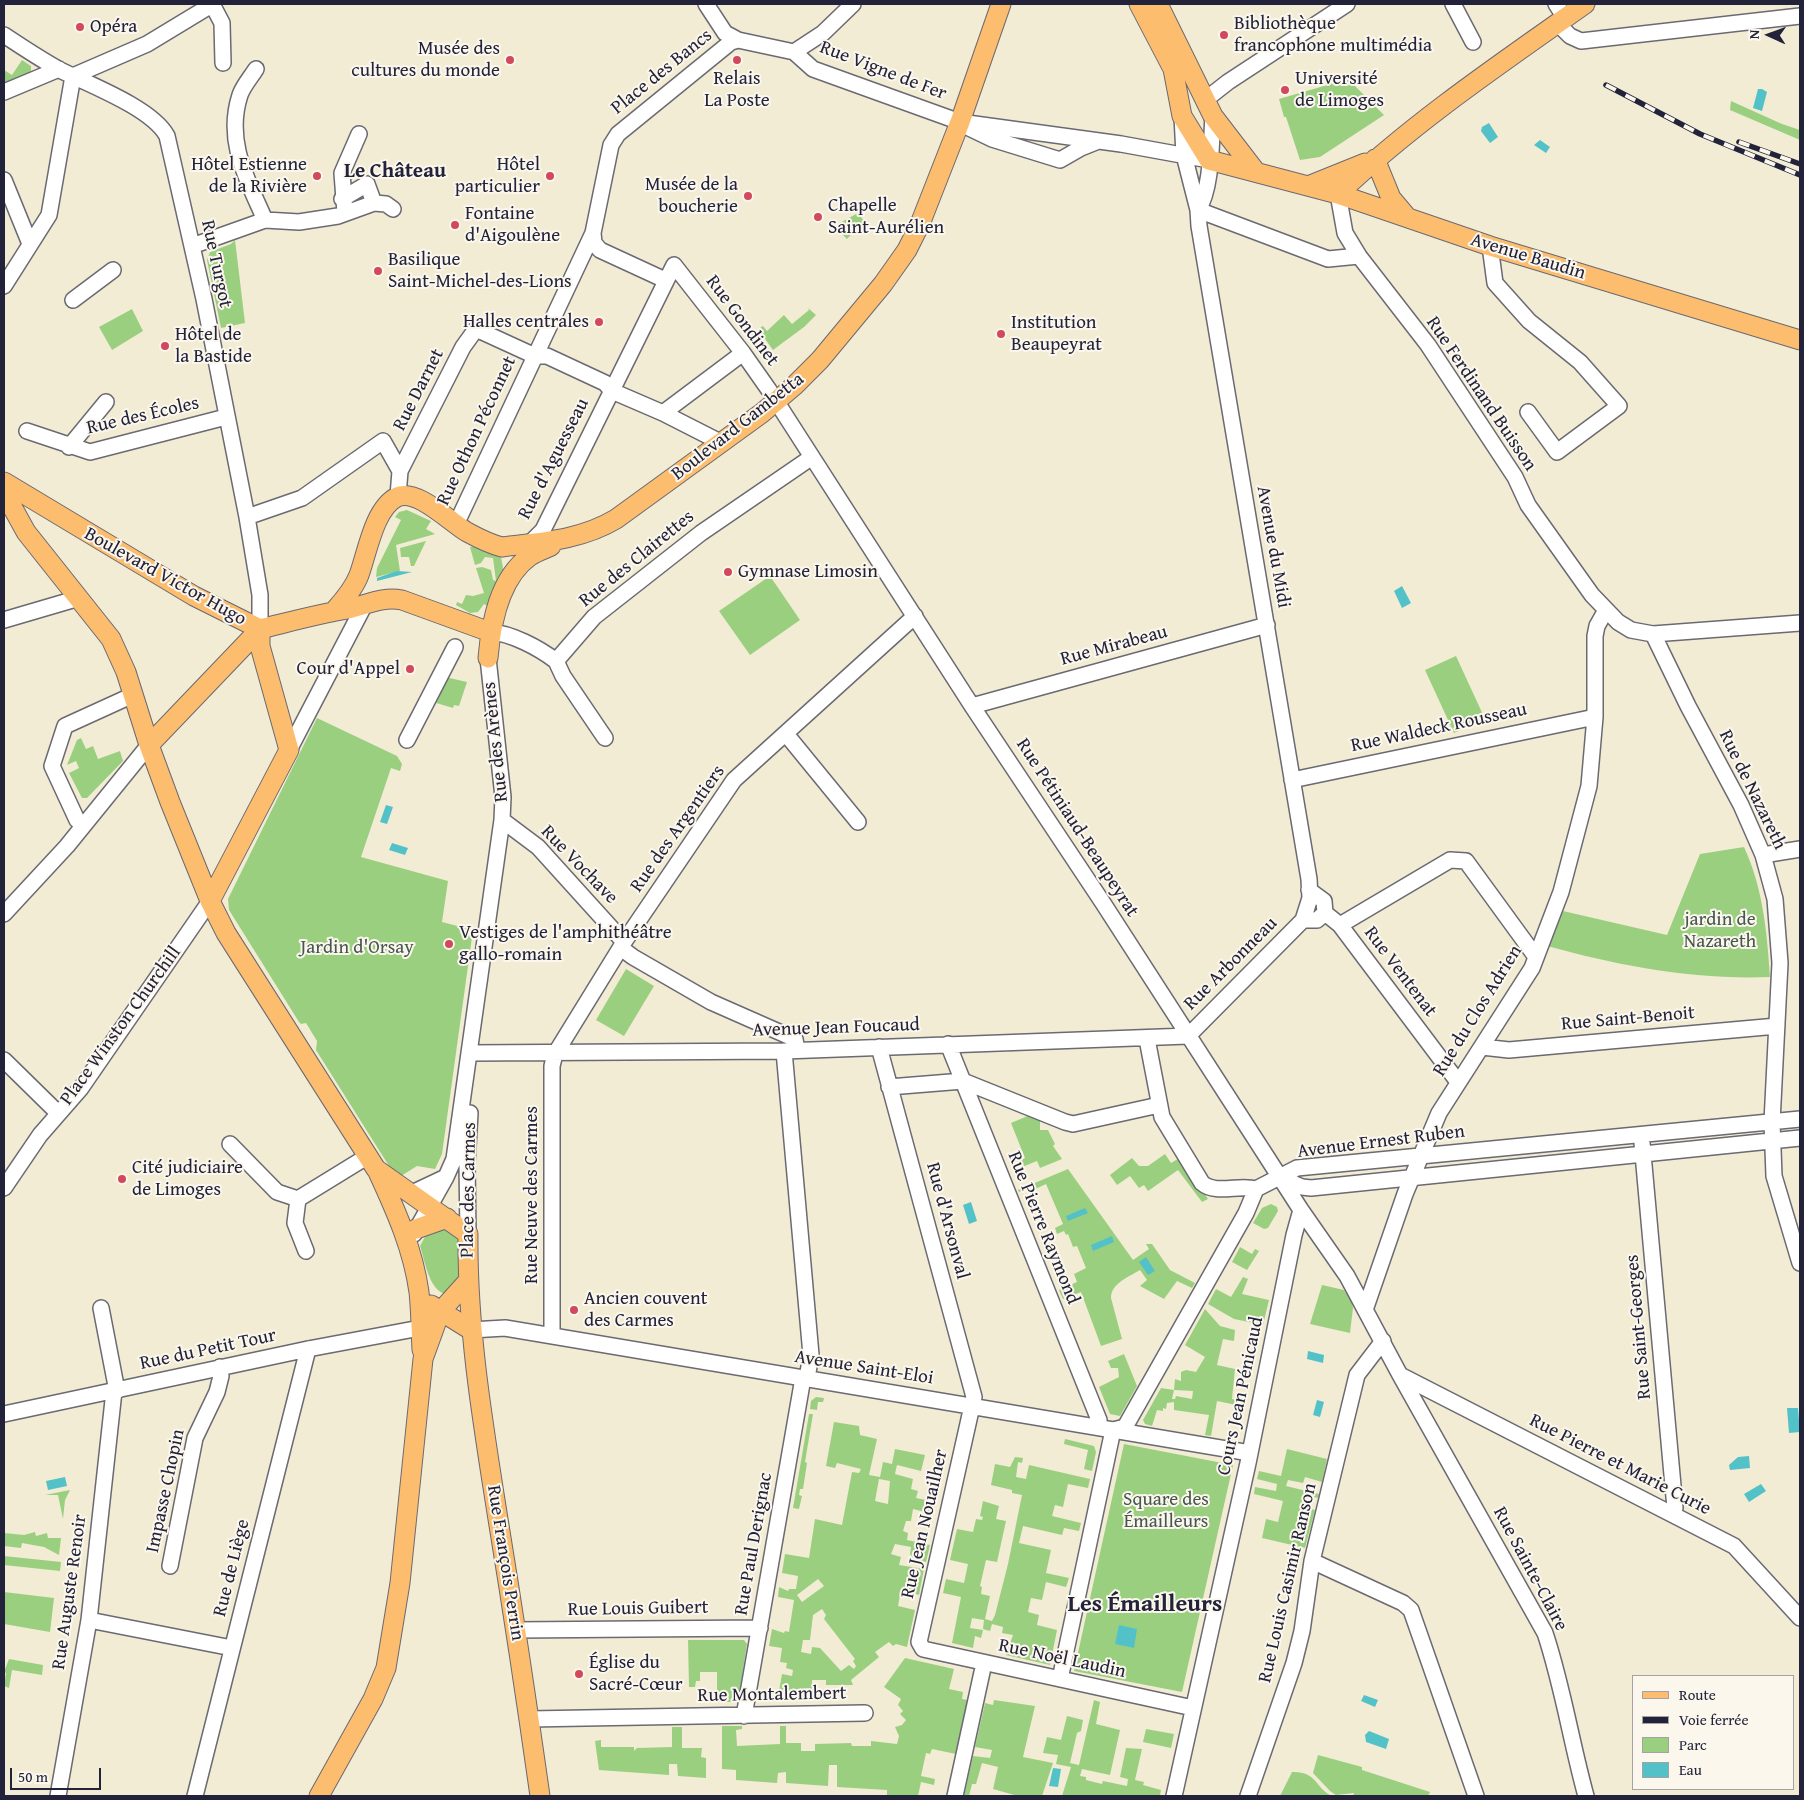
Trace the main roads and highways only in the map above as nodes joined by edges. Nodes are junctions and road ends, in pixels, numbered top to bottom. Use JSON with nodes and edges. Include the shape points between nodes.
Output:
{"nodes":[{"id":1,"x":1001,"y":4,"type":"edge"},
{"id":2,"x":1139,"y":4,"type":"edge"},
{"id":3,"x":1158,"y":4,"type":"edge"},
{"id":4,"x":1585,"y":4,"type":"edge"},
{"id":5,"x":1560,"y":15,"type":"edge"},
{"id":6,"x":1375,"y":159,"type":"junction"},
{"id":7,"x":1256,"y":172,"type":"junction"},
{"id":8,"x":1308,"y":186,"type":"junction"},
{"id":9,"x":1338,"y":194,"type":"junction"},
{"id":10,"x":1408,"y":218,"type":"junction"},
{"id":11,"x":1800,"y":340,"type":"edge"},
{"id":12,"x":4,"y":482,"type":"edge"},
{"id":13,"x":4,"y":492,"type":"edge"},
{"id":14,"x":38,"y":503,"type":"junction"},
{"id":15,"x":33,"y":540,"type":"junction"},
{"id":16,"x":502,"y":547,"type":"junction"},
{"id":17,"x":530,"y":550,"type":"junction"},
{"id":18,"x":509,"y":573,"type":"junction"},
{"id":19,"x":359,"y":576,"type":"junction"},
{"id":20,"x":373,"y":602,"type":"junction"},
{"id":21,"x":335,"y":610,"type":"junction"},
{"id":22,"x":260,"y":629,"type":"junction"},
{"id":23,"x":490,"y":632,"type":"junction"},
{"id":24,"x":488,"y":658,"type":"road end"},
{"id":25,"x":149,"y":745,"type":"junction"},
{"id":26,"x":210,"y":901,"type":"junction"},
{"id":27,"x":372,"y":1163,"type":"junction"},
{"id":28,"x":447,"y":1218,"type":"junction"},
{"id":29,"x":412,"y":1237,"type":"junction"},
{"id":30,"x":468,"y":1281,"type":"junction"},
{"id":31,"x":418,"y":1286,"type":"junction"},
{"id":32,"x":444,"y":1307,"type":"junction"},
{"id":33,"x":426,"y":1331,"type":"junction"},
{"id":34,"x":467,"y":1335,"type":"junction"},
{"id":35,"x":319,"y":1796,"type":"edge"},
{"id":36,"x":540,"y":1796,"type":"edge"}],
"edges":[{"from":1,"to":17,"type":"main road","name":"Boulevard Gambetta","via":[[920,224],[896,266],[820,360],[776,402],[616,519],[591,531]]},
{"from":2,"to":7,"type":"main road","name":"Avenue Baudin","via":[[1173,70],[1182,116],[1209,160]]},
{"from":3,"to":7,"type":"main road","via":[[1209,108]]},
{"from":4,"to":5,"type":"main road"},
{"from":5,"to":6,"type":"main road"},
{"from":6,"to":8,"type":"main road"},
{"from":6,"to":9,"type":"main road"},
{"from":6,"to":10,"type":"main road","via":[[1391,198]]},
{"from":7,"to":8,"type":"main road","name":"Avenue Baudin"},
{"from":8,"to":9,"type":"main road","name":"Avenue Baudin"},
{"from":9,"to":10,"type":"main road","name":"Avenue Baudin"},
{"from":10,"to":11,"type":"main road","name":"Avenue Baudin"},
{"from":12,"to":14,"type":"main road","name":"Boulevard Victor Hugo"},
{"from":13,"to":15,"type":"main road"},
{"from":14,"to":15,"type":"main road","via":[[32,516]]},
{"from":14,"to":22,"type":"main road","name":"Boulevard Victor Hugo","via":[[194,596]]},
{"from":15,"to":25,"type":"main road","via":[[111,639]]},
{"from":16,"to":17,"type":"main road","name":"Boulevard Gambetta"},
{"from":16,"to":18,"type":"main road"},
{"from":16,"to":19,"type":"main road","via":[[466,531],[411,496],[398,496],[383,510],[369,541]]},
{"from":17,"to":18,"type":"main road","name":"Rue des Arènes"},
{"from":18,"to":23,"type":"main road","name":"Rue des Arènes"},
{"from":19,"to":20,"type":"main road"},
{"from":19,"to":21,"type":"main road"},
{"from":20,"to":21,"type":"main road","name":"Boulevard Victor Hugo"},
{"from":20,"to":23,"type":"main road","name":"Boulevard Victor Hugo","via":[[402,600]]},
{"from":21,"to":22,"type":"main road","name":"Boulevard Victor Hugo"},
{"from":22,"to":25,"type":"main road"},
{"from":22,"to":26,"type":"main road","name":"Place Winston Churchill","via":[[260,646],[289,750]]},
{"from":23,"to":24,"type":"main road","name":"Rue des Arènes"},
{"from":25,"to":26,"type":"main road"},
{"from":26,"to":27,"type":"main road","via":[[226,933]]},
{"from":27,"to":28,"type":"main road","via":[[410,1194]]},
{"from":27,"to":29,"type":"main road"},
{"from":28,"to":29,"type":"main road"},
{"from":28,"to":30,"type":"main road","name":"Place des Carmes","via":[[468,1234]]},
{"from":29,"to":31,"type":"main road"},
{"from":30,"to":32,"type":"main road"},
{"from":30,"to":34,"type":"main road","name":"Place des Carmes"},
{"from":31,"to":32,"type":"main road"},
{"from":31,"to":33,"type":"main road"},
{"from":32,"to":33,"type":"main road"},
{"from":32,"to":34,"type":"main road"},
{"from":33,"to":34,"type":"main road"},
{"from":33,"to":35,"type":"main road","via":[[390,1651],[373,1699]]},
{"from":34,"to":36,"type":"main road","name":"Rue François Perrin"}]}
